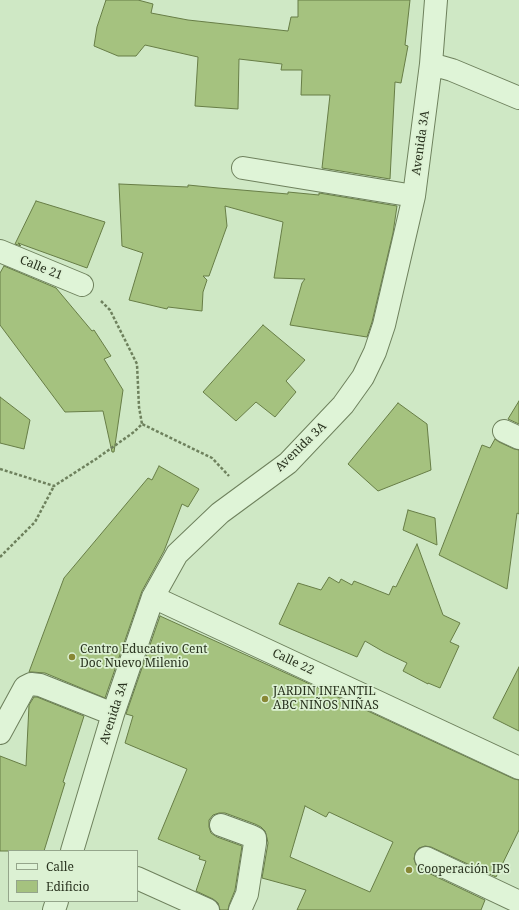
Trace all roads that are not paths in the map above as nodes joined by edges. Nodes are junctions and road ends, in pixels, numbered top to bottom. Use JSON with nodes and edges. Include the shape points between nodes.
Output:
{"nodes":[{"id":1,"x":436,"y":0,"type":"edge"},
{"id":2,"x":432,"y":64,"type":"junction"},
{"id":3,"x":519,"y":98,"type":"edge"},
{"id":4,"x":243,"y":168,"type":"dead end"},
{"id":5,"x":414,"y":196,"type":"junction"},
{"id":6,"x":0,"y":251,"type":"edge"},
{"id":7,"x":82,"y":285,"type":"road end"},
{"id":8,"x":153,"y":597,"type":"junction"},
{"id":9,"x":113,"y":714,"type":"junction"},
{"id":10,"x":0,"y":733,"type":"edge"},
{"id":11,"x":519,"y":768,"type":"edge"},
{"id":12,"x":221,"y":825,"type":"dead end"},
{"id":13,"x":75,"y":850,"type":"edge"},
{"id":14,"x":426,"y":858,"type":"dead end"},
{"id":15,"x":138,"y":878,"type":"edge"},
{"id":16,"x":519,"y":902,"type":"edge"},
{"id":17,"x":208,"y":910,"type":"edge"},
{"id":18,"x":240,"y":910,"type":"edge"}],
"edges":[{"from":1,"to":2,"type":"street","name":"Avenida 3A"},
{"from":2,"to":3,"type":"street"},
{"from":2,"to":5,"type":"street","name":"Avenida 3A"},
{"from":4,"to":5,"type":"street"},
{"from":5,"to":8,"type":"street","name":"Avenida 3A","via":[[384,325],[363,377],[343,405],[288,463],[220,513],[177,554]]},
{"from":6,"to":7,"type":"street","name":"Calle 21"},
{"from":8,"to":9,"type":"street","name":"Avenida 3A"},
{"from":8,"to":11,"type":"street","name":"Calle 22"},
{"from":9,"to":10,"type":"street","via":[[40,685],[30,684],[25,687]]},
{"from":9,"to":13,"type":"street","name":"Avenida 3A"},
{"from":12,"to":18,"type":"street","via":[[255,838],[247,894]]},
{"from":14,"to":16,"type":"street"},
{"from":15,"to":17,"type":"street"}]}
